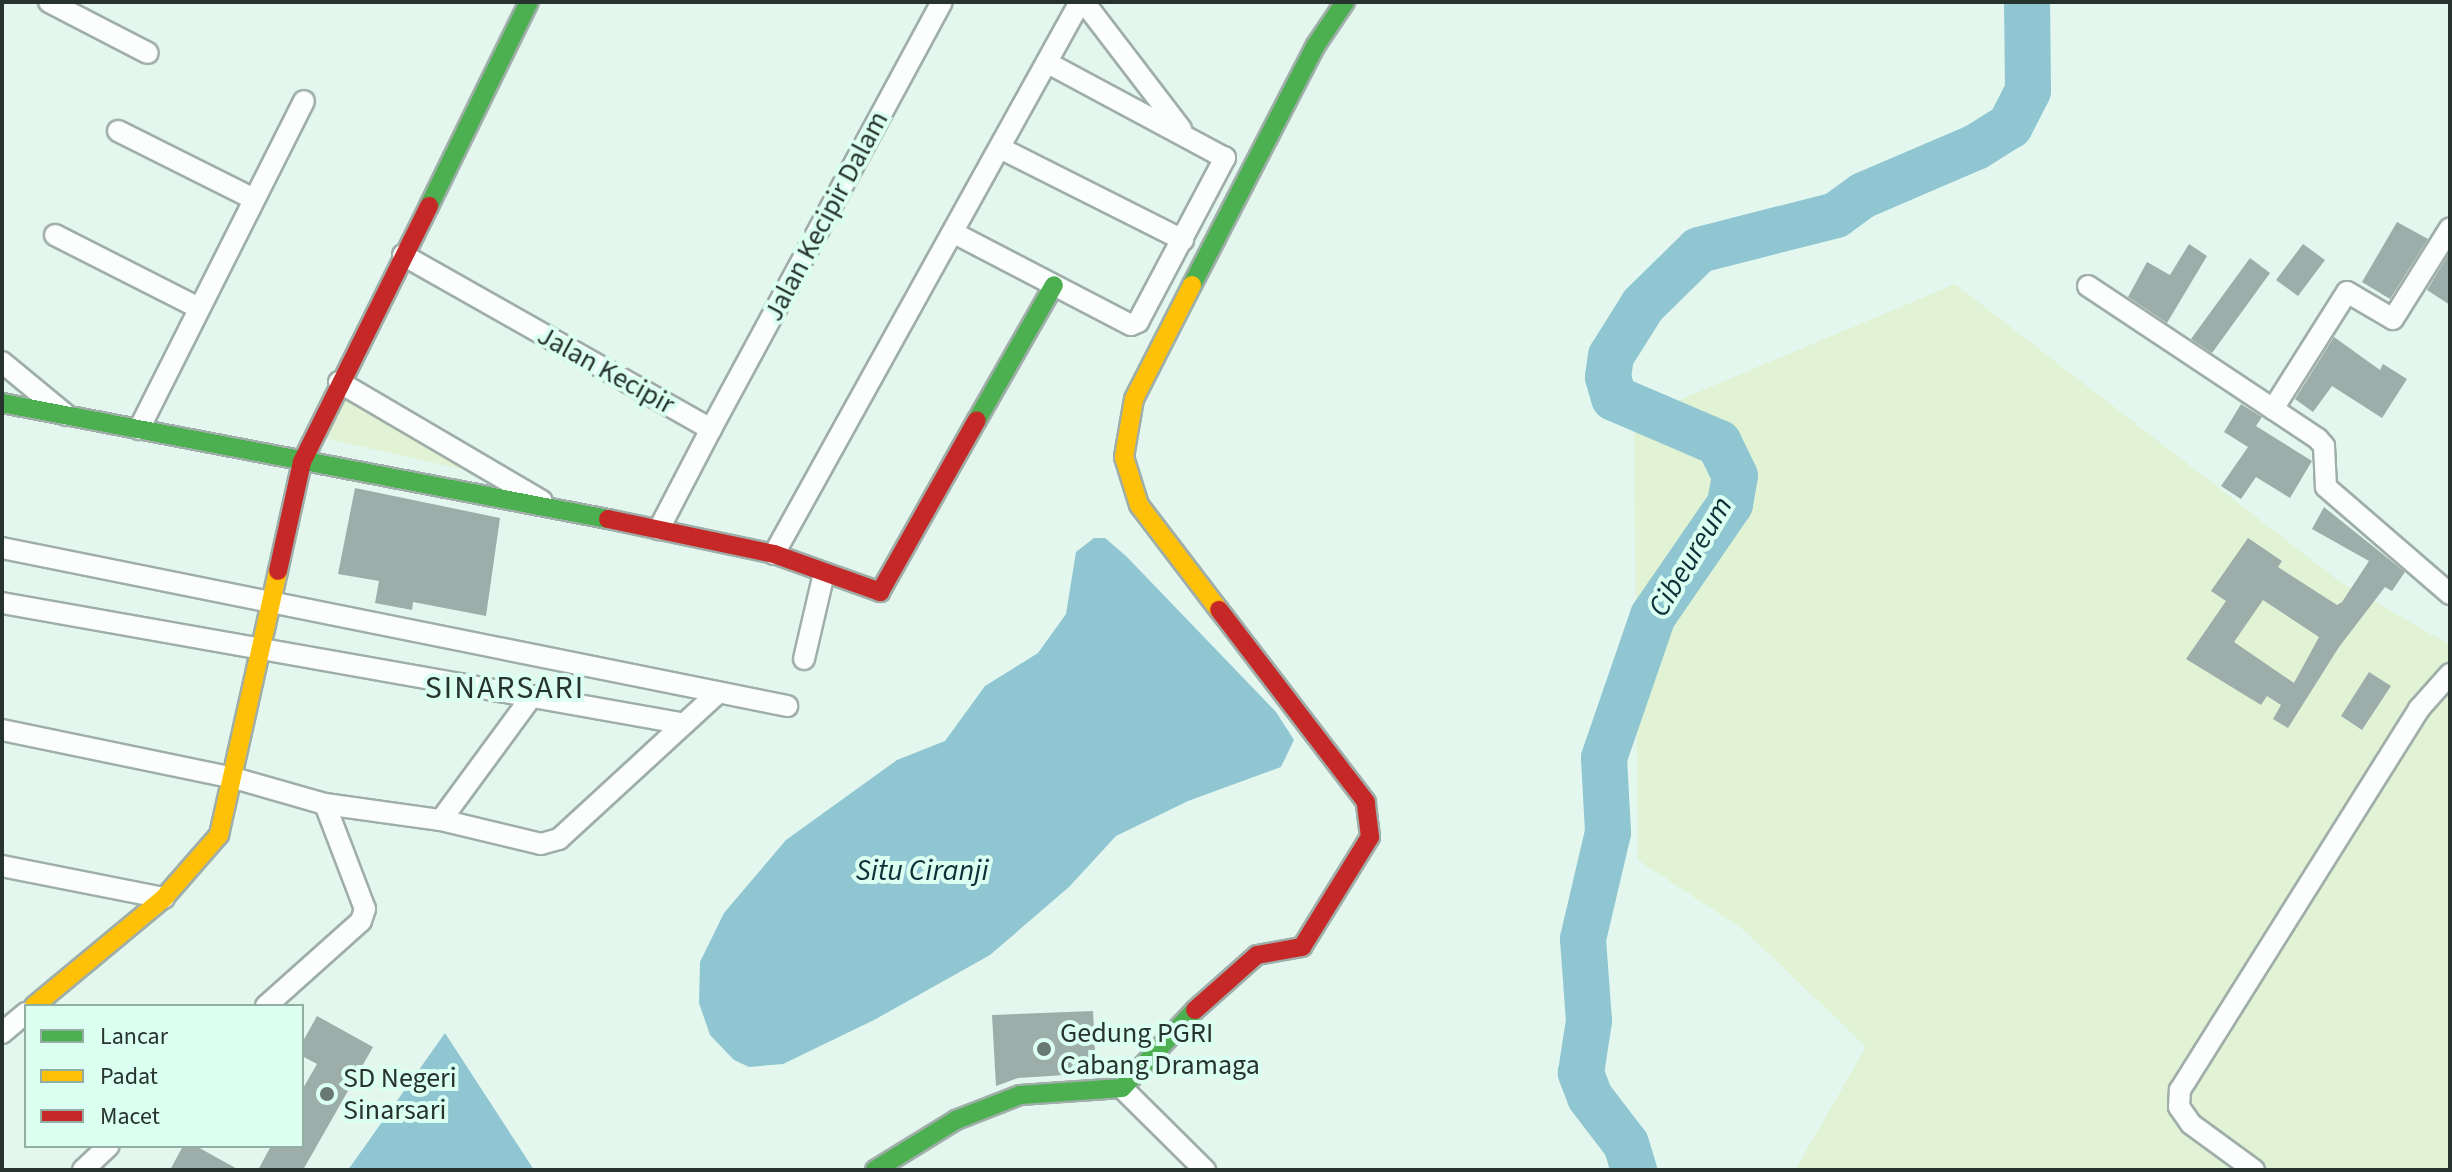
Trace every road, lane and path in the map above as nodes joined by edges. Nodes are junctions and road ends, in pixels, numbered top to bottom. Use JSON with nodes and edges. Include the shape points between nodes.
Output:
{"nodes":[{"id":1,"x":49,"y":2,"type":"edge"},
{"id":2,"x":529,"y":2,"type":"edge"},
{"id":3,"x":942,"y":2,"type":"edge"},
{"id":4,"x":1082,"y":2,"type":"edge"},
{"id":5,"x":1345,"y":2,"type":"edge"},
{"id":6,"x":148,"y":53,"type":"dead end"},
{"id":7,"x":1048,"y":63,"type":"junction"},
{"id":8,"x":304,"y":101,"type":"dead end"},
{"id":9,"x":118,"y":131,"type":"dead end"},
{"id":10,"x":1185,"y":135,"type":"junction"},
{"id":11,"x":1000,"y":148,"type":"junction"},
{"id":12,"x":254,"y":199,"type":"junction"},
{"id":13,"x":2450,"y":228,"type":"edge"},
{"id":14,"x":954,"y":233,"type":"junction"},
{"id":15,"x":55,"y":235,"type":"dead end"},
{"id":16,"x":1183,"y":240,"type":"junction"},
{"id":17,"x":403,"y":255,"type":"junction"},
{"id":18,"x":1054,"y":285,"type":"junction"},
{"id":19,"x":2088,"y":286,"type":"dead end"},
{"id":20,"x":199,"y":308,"type":"junction"},
{"id":21,"x":2,"y":362,"type":"edge"},
{"id":22,"x":339,"y":382,"type":"junction"},
{"id":23,"x":2,"y":403,"type":"edge"},
{"id":24,"x":2273,"y":409,"type":"junction"},
{"id":25,"x":66,"y":415,"type":"junction"},
{"id":26,"x":139,"y":429,"type":"junction"},
{"id":27,"x":711,"y":429,"type":"junction"},
{"id":28,"x":302,"y":462,"type":"junction"},
{"id":29,"x":554,"y":508,"type":"junction"},
{"id":30,"x":659,"y":529,"type":"junction"},
{"id":31,"x":2,"y":548,"type":"edge"},
{"id":32,"x":774,"y":554,"type":"junction"},
{"id":33,"x":824,"y":573,"type":"junction"},
{"id":34,"x":2450,"y":594,"type":"edge"},
{"id":35,"x":267,"y":600,"type":"junction"},
{"id":36,"x":2,"y":603,"type":"edge"},
{"id":37,"x":258,"y":649,"type":"junction"},
{"id":38,"x":804,"y":659,"type":"dead end"},
{"id":39,"x":2450,"y":674,"type":"edge"},
{"id":40,"x":719,"y":692,"type":"junction"},
{"id":41,"x":532,"y":696,"type":"junction"},
{"id":42,"x":787,"y":706,"type":"dead end"},
{"id":43,"x":680,"y":723,"type":"junction"},
{"id":44,"x":2,"y":730,"type":"edge"},
{"id":45,"x":234,"y":778,"type":"junction"},
{"id":46,"x":325,"y":804,"type":"junction"},
{"id":47,"x":441,"y":820,"type":"junction"},
{"id":48,"x":4,"y":868,"type":"edge"},
{"id":49,"x":164,"y":898,"type":"junction"},
{"id":50,"x":36,"y":1004,"type":"edge"},
{"id":51,"x":268,"y":1004,"type":"edge"},
{"id":52,"x":24,"y":1015,"type":"edge"},
{"id":53,"x":2,"y":1033,"type":"edge"},
{"id":54,"x":1122,"y":1088,"type":"junction"},
{"id":55,"x":107,"y":1148,"type":"edge"},
{"id":56,"x":2251,"y":1166,"type":"edge"},
{"id":57,"x":83,"y":1170,"type":"edge"},
{"id":58,"x":875,"y":1170,"type":"edge"},
{"id":59,"x":1205,"y":1170,"type":"edge"},
{"id":60,"x":2271,"y":1170,"type":"edge"}],
"edges":[{"from":1,"to":6,"type":"street"},
{"from":2,"to":17,"type":"street"},
{"from":3,"to":27,"type":"street","name":"Jalan Kecipir Dalam"},
{"from":4,"to":7,"type":"street"},
{"from":4,"to":10,"type":"street"},
{"from":5,"to":54,"type":"street","via":[[1316,45],[1134,399],[1124,457],[1139,505],[1366,802],[1370,837],[1302,947],[1257,955],[1175,1027]]},
{"from":7,"to":10,"type":"street"},
{"from":7,"to":11,"type":"street"},
{"from":8,"to":12,"type":"street"},
{"from":9,"to":12,"type":"street"},
{"from":10,"to":16,"type":"street","via":[[1225,158]]},
{"from":11,"to":14,"type":"street"},
{"from":11,"to":16,"type":"street"},
{"from":12,"to":20,"type":"street"},
{"from":13,"to":24,"type":"street","via":[[2393,319],[2347,292]]},
{"from":14,"to":18,"type":"street"},
{"from":14,"to":32,"type":"street"},
{"from":15,"to":20,"type":"street"},
{"from":16,"to":18,"type":"street","via":[[1135,324]]},
{"from":17,"to":22,"type":"street"},
{"from":17,"to":27,"type":"street","name":"Jalan Kecipir"},
{"from":18,"to":33,"type":"street","via":[[886,588],[876,591]]},
{"from":19,"to":24,"type":"street"},
{"from":20,"to":26,"type":"street"},
{"from":21,"to":25,"type":"street"},
{"from":22,"to":28,"type":"street"},
{"from":22,"to":29,"type":"street"},
{"from":23,"to":25,"type":"street"},
{"from":24,"to":34,"type":"street","via":[[2324,446],[2326,487]]},
{"from":25,"to":26,"type":"street"},
{"from":26,"to":28,"type":"street"},
{"from":27,"to":30,"type":"street"},
{"from":28,"to":29,"type":"street"},
{"from":28,"to":35,"type":"street"},
{"from":29,"to":30,"type":"street"},
{"from":30,"to":32,"type":"street"},
{"from":31,"to":35,"type":"street"},
{"from":32,"to":33,"type":"street"},
{"from":33,"to":38,"type":"street"},
{"from":35,"to":37,"type":"street"},
{"from":35,"to":40,"type":"street"},
{"from":36,"to":37,"type":"street"},
{"from":37,"to":41,"type":"street"},
{"from":37,"to":45,"type":"street"},
{"from":39,"to":56,"type":"street","via":[[2419,709],[2180,1090],[2179,1107],[2191,1124]]},
{"from":40,"to":42,"type":"street"},
{"from":40,"to":43,"type":"street"},
{"from":41,"to":43,"type":"street"},
{"from":41,"to":47,"type":"street"},
{"from":43,"to":47,"type":"street","via":[[550,843]]},
{"from":44,"to":45,"type":"street"},
{"from":45,"to":46,"type":"street"},
{"from":45,"to":49,"type":"street","via":[[219,835]]},
{"from":46,"to":47,"type":"street"},
{"from":46,"to":51,"type":"street","via":[[365,909],[361,921]]},
{"from":48,"to":49,"type":"street"},
{"from":49,"to":50,"type":"street"},
{"from":52,"to":53,"type":"street"},
{"from":54,"to":58,"type":"street","via":[[1020,1095],[956,1120]]},
{"from":54,"to":59,"type":"street"},
{"from":55,"to":57,"type":"street"},
{"from":56,"to":60,"type":"street"}]}
